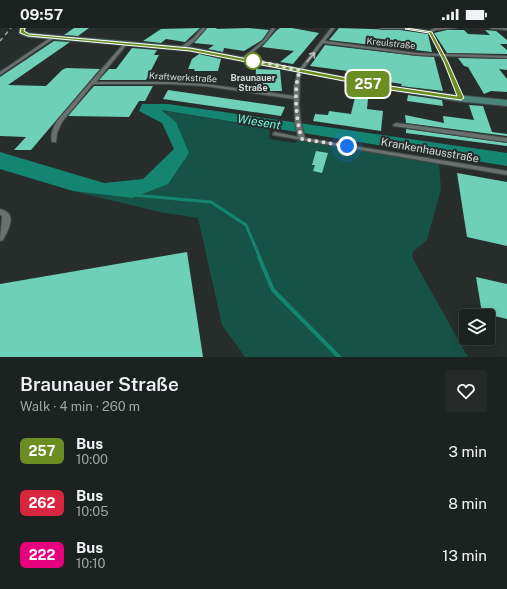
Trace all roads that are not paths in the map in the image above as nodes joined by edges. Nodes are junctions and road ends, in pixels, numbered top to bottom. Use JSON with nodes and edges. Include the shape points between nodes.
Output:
{"nodes":[{"id":1,"x":23,"y":28,"type":"edge"},
{"id":2,"x":204,"y":28,"type":"edge"},
{"id":3,"x":333,"y":28,"type":"edge"},
{"id":4,"x":381,"y":28,"type":"edge"},
{"id":5,"x":407,"y":28,"type":"edge"},
{"id":6,"x":455,"y":28,"type":"edge"},
{"id":7,"x":492,"y":28,"type":"edge"},
{"id":8,"x":273,"y":29,"type":"dead end"},
{"id":9,"x":507,"y":29,"type":"edge"},
{"id":10,"x":431,"y":31,"type":"junction"},
{"id":11,"x":54,"y":37,"type":"junction"},
{"id":12,"x":126,"y":42,"type":"junction"},
{"id":13,"x":322,"y":42,"type":"junction"},
{"id":14,"x":182,"y":48,"type":"junction"},
{"id":15,"x":442,"y":55,"type":"junction"},
{"id":16,"x":507,"y":57,"type":"edge"},
{"id":17,"x":242,"y":59,"type":"junction"},
{"id":18,"x":300,"y":70,"type":"junction"},
{"id":19,"x":0,"y":74,"type":"edge"},
{"id":20,"x":92,"y":83,"type":"junction"},
{"id":21,"x":297,"y":98,"type":"junction"},
{"id":22,"x":461,"y":98,"type":"junction"},
{"id":23,"x":507,"y":103,"type":"edge"},
{"id":24,"x":396,"y":125,"type":"dead end"},
{"id":25,"x":275,"y":134,"type":"dead end"},
{"id":26,"x":302,"y":137,"type":"junction"},
{"id":27,"x":507,"y":140,"type":"edge"},
{"id":28,"x":54,"y":141,"type":"dead end"},
{"id":29,"x":507,"y":173,"type":"edge"},
{"id":30,"x":0,"y":212,"type":"edge"},
{"id":31,"x":0,"y":238,"type":"edge"}],
"edges":[{"from":1,"to":11,"type":"main road","via":[[21,32],[25,34]]},
{"from":2,"to":14,"type":"street"},
{"from":3,"to":13,"type":"street"},
{"from":4,"to":5,"type":"street"},
{"from":5,"to":10,"type":"street"},
{"from":6,"to":10,"type":"street"},
{"from":7,"to":9,"type":"street"},
{"from":8,"to":17,"type":"street","via":[[256,49]]},
{"from":10,"to":15,"type":"street"},
{"from":11,"to":12,"type":"main road"},
{"from":11,"to":19,"type":"street"},
{"from":12,"to":14,"type":"main road"},
{"from":12,"to":20,"type":"street"},
{"from":13,"to":15,"type":"street","name":"Kreulstraße"},
{"from":18,"to":13,"type":"street","one_way":true},
{"from":14,"to":17,"type":"main road"},
{"from":15,"to":16,"type":"street","name":"Kreulstraße"},
{"from":15,"to":22,"type":"street"},
{"from":17,"to":18,"type":"main road"},
{"from":18,"to":21,"type":"street","via":[[296,79]]},
{"from":18,"to":22,"type":"main road","via":[[390,88]]},
{"from":20,"to":21,"type":"street","name":"Kraftwerkstraße","via":[[205,85]]},
{"from":20,"to":28,"type":"street","via":[[59,122],[54,132]]},
{"from":21,"to":26,"type":"street"},
{"from":22,"to":23,"type":"main road"},
{"from":24,"to":27,"type":"street"},
{"from":25,"to":26,"type":"street","name":"Krankenhausstraße"},
{"from":26,"to":29,"type":"street","name":"Krankenhausstraße"},
{"from":30,"to":31,"type":"street","via":[[6,215],[6,226]]}]}
